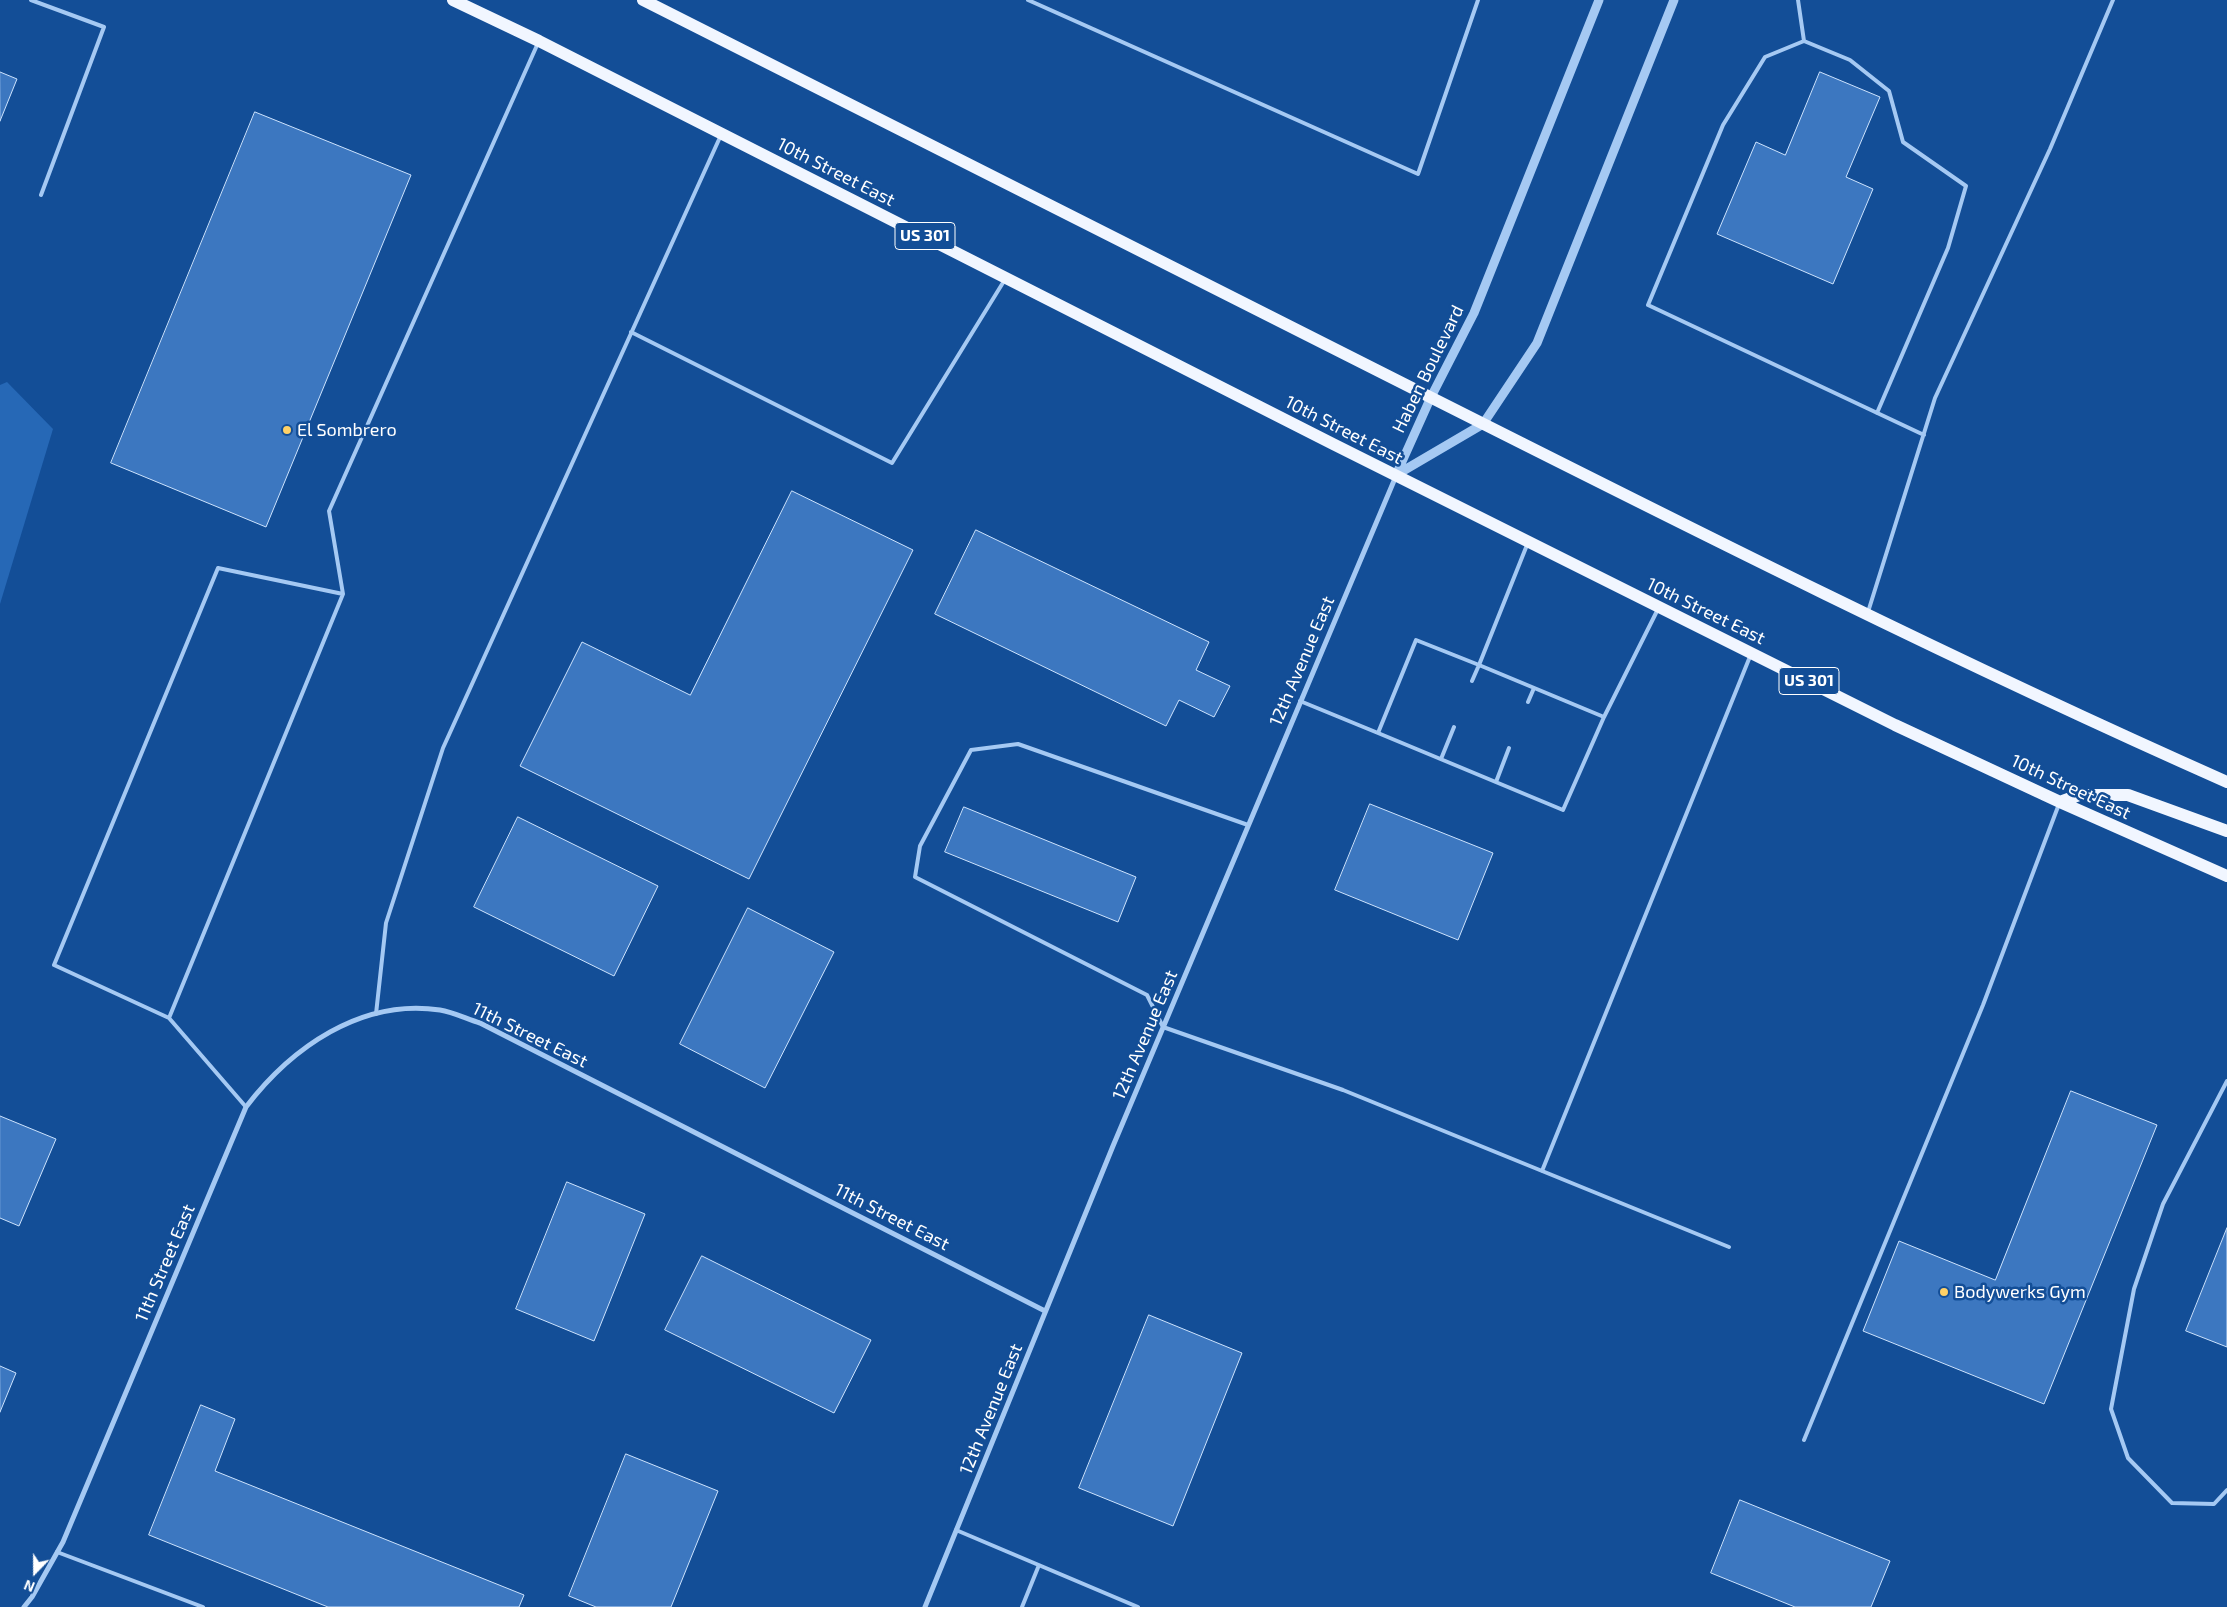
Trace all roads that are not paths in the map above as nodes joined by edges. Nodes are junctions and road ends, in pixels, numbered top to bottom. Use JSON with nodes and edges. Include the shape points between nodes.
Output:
{"nodes":[{"id":1,"x":31,"y":0,"type":"edge"},
{"id":2,"x":453,"y":0,"type":"edge"},
{"id":3,"x":643,"y":0,"type":"edge"},
{"id":4,"x":1028,"y":0,"type":"edge"},
{"id":5,"x":1478,"y":0,"type":"edge"},
{"id":6,"x":1598,"y":0,"type":"edge"},
{"id":7,"x":1674,"y":0,"type":"edge"},
{"id":8,"x":1798,"y":0,"type":"edge"},
{"id":9,"x":2113,"y":0,"type":"edge"},
{"id":10,"x":539,"y":41,"type":"junction"},
{"id":11,"x":1804,"y":41,"type":"junction"},
{"id":12,"x":722,"y":133,"type":"junction"},
{"id":13,"x":41,"y":195,"type":"dead end"},
{"id":14,"x":1006,"y":277,"type":"junction"},
{"id":15,"x":631,"y":332,"type":"junction"},
{"id":16,"x":1431,"y":397,"type":"junction"},
{"id":17,"x":1877,"y":413,"type":"junction"},
{"id":18,"x":1483,"y":424,"type":"junction"},
{"id":19,"x":1924,"y":434,"type":"junction"},
{"id":20,"x":1396,"y":475,"type":"junction"},
{"id":21,"x":1528,"y":541,"type":"junction"},
{"id":22,"x":343,"y":594,"type":"junction"},
{"id":23,"x":1659,"y":607,"type":"junction"},
{"id":24,"x":1868,"y":615,"type":"junction"},
{"id":25,"x":1752,"y":653,"type":"junction"},
{"id":26,"x":1479,"y":665,"type":"junction"},
{"id":27,"x":1472,"y":681,"type":"dead end"},
{"id":28,"x":1534,"y":688,"type":"junction"},
{"id":29,"x":1300,"y":701,"type":"junction"},
{"id":30,"x":1528,"y":702,"type":"dead end"},
{"id":31,"x":1604,"y":717,"type":"junction"},
{"id":32,"x":1454,"y":726,"type":"dead end"},
{"id":33,"x":1378,"y":733,"type":"junction"},
{"id":34,"x":1510,"y":748,"type":"dead end"},
{"id":35,"x":1441,"y":759,"type":"junction"},
{"id":36,"x":1496,"y":782,"type":"junction"},
{"id":37,"x":2227,"y":782,"type":"edge"},
{"id":38,"x":2060,"y":802,"type":"junction"},
{"id":39,"x":1248,"y":825,"type":"junction"},
{"id":40,"x":2227,"y":831,"type":"edge"},
{"id":41,"x":2227,"y":876,"type":"edge"},
{"id":42,"x":376,"y":1014,"type":"junction"},
{"id":43,"x":169,"y":1018,"type":"junction"},
{"id":44,"x":1163,"y":1026,"type":"junction"},
{"id":45,"x":2227,"y":1081,"type":"edge"},
{"id":46,"x":246,"y":1108,"type":"junction"},
{"id":47,"x":1542,"y":1171,"type":"junction"},
{"id":48,"x":1729,"y":1247,"type":"dead end"},
{"id":49,"x":1046,"y":1311,"type":"junction"},
{"id":50,"x":1804,"y":1440,"type":"dead end"},
{"id":51,"x":2227,"y":1490,"type":"edge"},
{"id":52,"x":956,"y":1530,"type":"junction"},
{"id":53,"x":57,"y":1552,"type":"junction"},
{"id":54,"x":1039,"y":1565,"type":"junction"},
{"id":55,"x":24,"y":1607,"type":"edge"},
{"id":56,"x":203,"y":1607,"type":"edge"},
{"id":57,"x":925,"y":1607,"type":"edge"},
{"id":58,"x":1022,"y":1607,"type":"edge"},
{"id":59,"x":1138,"y":1607,"type":"edge"}],
"edges":[{"from":1,"to":13,"type":"lane","via":[[104,27]]},
{"from":2,"to":10,"type":"main road","name":"10th Street East","number":"US 301"},
{"from":3,"to":16,"type":"main road"},
{"from":4,"to":5,"type":"lane","via":[[1418,174]]},
{"from":6,"to":16,"type":"street","name":"Haben Boulevard","via":[[1474,313]]},
{"from":7,"to":18,"type":"street","via":[[1537,343]]},
{"from":8,"to":11,"type":"lane"},
{"from":9,"to":19,"type":"lane","via":[[2050,149],[1935,398]]},
{"from":10,"to":12,"type":"main road","name":"10th Street East","number":"US 301"},
{"from":10,"to":22,"type":"lane","via":[[329,511]]},
{"from":11,"to":17,"type":"lane","via":[[1850,60],[1889,91],[1903,142],[1966,186],[1948,248]]},
{"from":11,"to":17,"type":"lane","via":[[1765,57],[1723,125],[1648,304]]},
{"from":12,"to":14,"type":"main road","name":"10th Street East","number":"US 301"},
{"from":12,"to":15,"type":"lane"},
{"from":14,"to":15,"type":"lane","via":[[892,463]]},
{"from":14,"to":20,"type":"main road","name":"10th Street East","number":"US 301"},
{"from":15,"to":42,"type":"lane","via":[[443,748],[386,923]]},
{"from":16,"to":18,"type":"main road"},
{"from":16,"to":20,"type":"street","name":"Haben Boulevard"},
{"from":17,"to":19,"type":"lane"},
{"from":18,"to":20,"type":"street"},
{"from":18,"to":24,"type":"main road"},
{"from":19,"to":24,"type":"lane"},
{"from":20,"to":21,"type":"main road","name":"10th Street East","number":"US 301"},
{"from":20,"to":29,"type":"street","name":"12th Avenue East"},
{"from":21,"to":23,"type":"main road","name":"10th Street East","number":"US 301"},
{"from":21,"to":26,"type":"lane"},
{"from":22,"to":43,"type":"lane"},
{"from":22,"to":43,"type":"lane","via":[[218,568],[54,965]]},
{"from":23,"to":25,"type":"main road","name":"10th Street East","number":"US 301"},
{"from":23,"to":31,"type":"lane"},
{"from":24,"to":37,"type":"main road"},
{"from":25,"to":38,"type":"main road","name":"10th Street East","number":"US 301"},
{"from":25,"to":47,"type":"lane"},
{"from":26,"to":27,"type":"lane"},
{"from":26,"to":28,"type":"lane"},
{"from":26,"to":33,"type":"lane","via":[[1416,640]]},
{"from":28,"to":30,"type":"lane"},
{"from":28,"to":31,"type":"lane"},
{"from":29,"to":33,"type":"lane"},
{"from":29,"to":39,"type":"street","name":"12th Avenue East"},
{"from":31,"to":36,"type":"lane","via":[[1563,810]]},
{"from":32,"to":35,"type":"lane"},
{"from":33,"to":35,"type":"lane"},
{"from":34,"to":36,"type":"lane"},
{"from":35,"to":36,"type":"lane"},
{"from":38,"to":40,"type":"main road","via":[[2079,795],[2128,795]]},
{"from":38,"to":41,"type":"main road","name":"10th Street East","number":"US 301"},
{"from":38,"to":50,"type":"lane","via":[[1983,1005]]},
{"from":39,"to":44,"type":"street","name":"12th Avenue East"},
{"from":39,"to":44,"type":"lane","via":[[1018,744],[971,750],[920,846],[915,877],[1147,995]]},
{"from":42,"to":46,"type":"street","name":"11th Street East","via":[[340,1026],[312,1041],[264,1083]]},
{"from":42,"to":49,"type":"street","name":"11th Street East","via":[[412,1008],[441,1010],[480,1023]]},
{"from":43,"to":46,"type":"lane"},
{"from":44,"to":47,"type":"lane","via":[[1343,1090]]},
{"from":44,"to":49,"type":"street","name":"12th Avenue East"},
{"from":45,"to":51,"type":"lane","via":[[2163,1204],[2134,1289],[2111,1409],[2128,1458],[2172,1503],[2214,1504]]},
{"from":46,"to":53,"type":"street","name":"11th Street East"},
{"from":47,"to":48,"type":"lane"},
{"from":49,"to":52,"type":"street","name":"12th Avenue East"},
{"from":52,"to":54,"type":"lane"},
{"from":52,"to":57,"type":"street","name":"12th Avenue East"},
{"from":53,"to":55,"type":"street","name":"11th Street East"},
{"from":53,"to":56,"type":"lane"},
{"from":54,"to":58,"type":"lane"},
{"from":54,"to":59,"type":"lane"}]}
